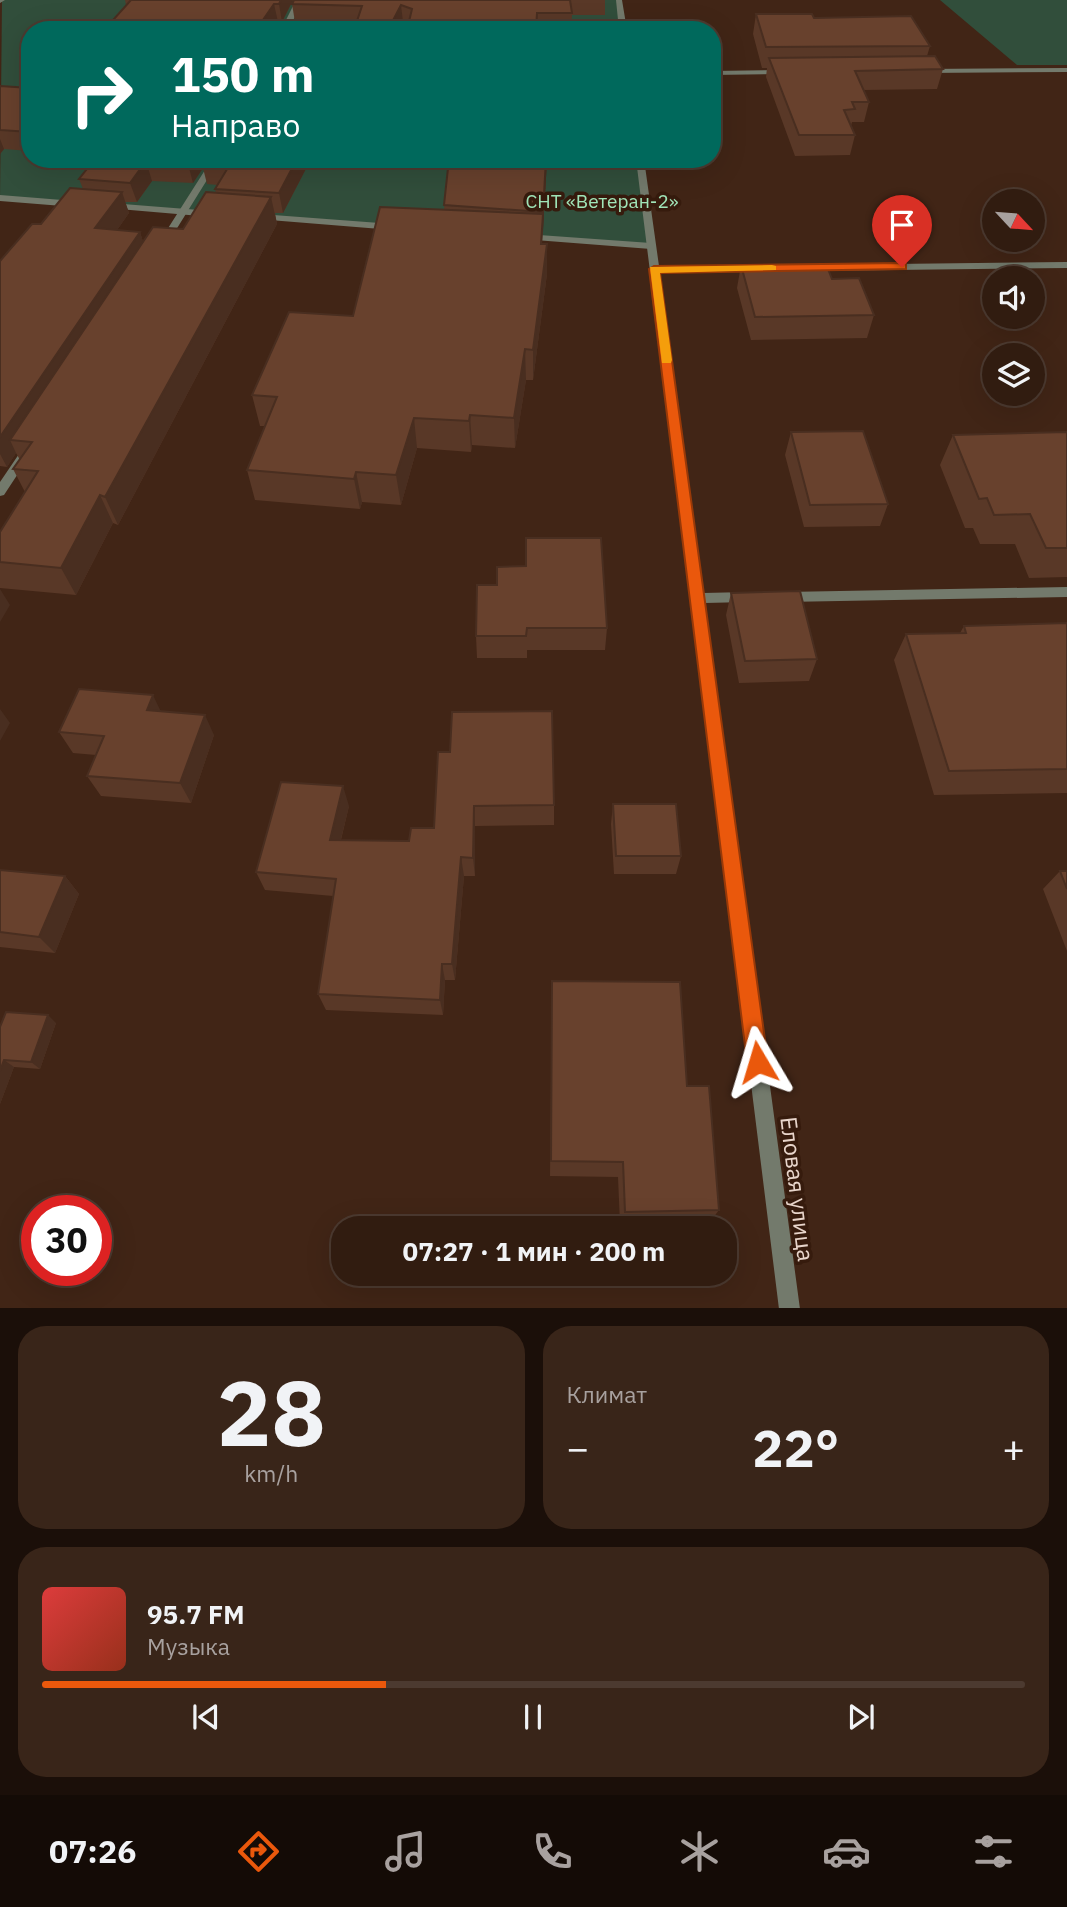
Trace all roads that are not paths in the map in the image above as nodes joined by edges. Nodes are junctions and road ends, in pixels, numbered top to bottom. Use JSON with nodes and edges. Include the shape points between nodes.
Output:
{"nodes":[{"id":1,"x":299,"y":0,"type":"edge"},
{"id":2,"x":619,"y":0,"type":"edge"},
{"id":3,"x":289,"y":21,"type":"edge"},
{"id":4,"x":622,"y":21,"type":"edge"},
{"id":5,"x":1067,"y":70,"type":"edge"},
{"id":6,"x":917,"y":71,"type":"edge"},
{"id":7,"x":794,"y":72,"type":"edge"},
{"id":8,"x":721,"y":73,"type":"edge"},
{"id":9,"x":211,"y":168,"type":"edge"},
{"id":10,"x":641,"y":168,"type":"edge"},
{"id":11,"x":0,"y":198,"type":"edge"},
{"id":12,"x":92,"y":205,"type":"edge"},
{"id":13,"x":105,"y":206,"type":"edge"},
{"id":14,"x":184,"y":212,"type":"junction"},
{"id":15,"x":225,"y":215,"type":"edge"},
{"id":16,"x":253,"y":217,"type":"edge"},
{"id":17,"x":404,"y":228,"type":"edge"},
{"id":18,"x":514,"y":236,"type":"edge"},
{"id":19,"x":651,"y":246,"type":"junction"},
{"id":20,"x":153,"y":258,"type":"edge"},
{"id":21,"x":1067,"y":265,"type":"edge"},
{"id":22,"x":764,"y":268,"type":"edge"},
{"id":23,"x":792,"y":268,"type":"edge"},
{"id":24,"x":654,"y":269,"type":"junction"},
{"id":25,"x":31,"y":445,"type":"edge"},
{"id":26,"x":0,"y":492,"type":"edge"},
{"id":27,"x":1067,"y":592,"type":"edge"},
{"id":28,"x":698,"y":598,"type":"junction"},
{"id":29,"x":790,"y":1308,"type":"edge"}],
"edges":[{"from":1,"to":3,"type":"street"},
{"from":2,"to":4,"type":"street"},
{"from":5,"to":6,"type":"street"},
{"from":7,"to":8,"type":"street"},
{"from":9,"to":14,"type":"street"},
{"from":10,"to":19,"type":"street","name":"Еловая улица"},
{"from":11,"to":12,"type":"street"},
{"from":13,"to":14,"type":"street"},
{"from":14,"to":15,"type":"street"},
{"from":14,"to":20,"type":"street"},
{"from":16,"to":17,"type":"street"},
{"from":18,"to":19,"type":"street"},
{"from":19,"to":24,"type":"street","name":"Еловая улица"},
{"from":21,"to":23,"type":"street"},
{"from":22,"to":24,"type":"street"},
{"from":24,"to":28,"type":"street","name":"Еловая улица"},
{"from":25,"to":26,"type":"street"},
{"from":27,"to":28,"type":"street"},
{"from":28,"to":29,"type":"street","name":"Еловая улица"}]}
